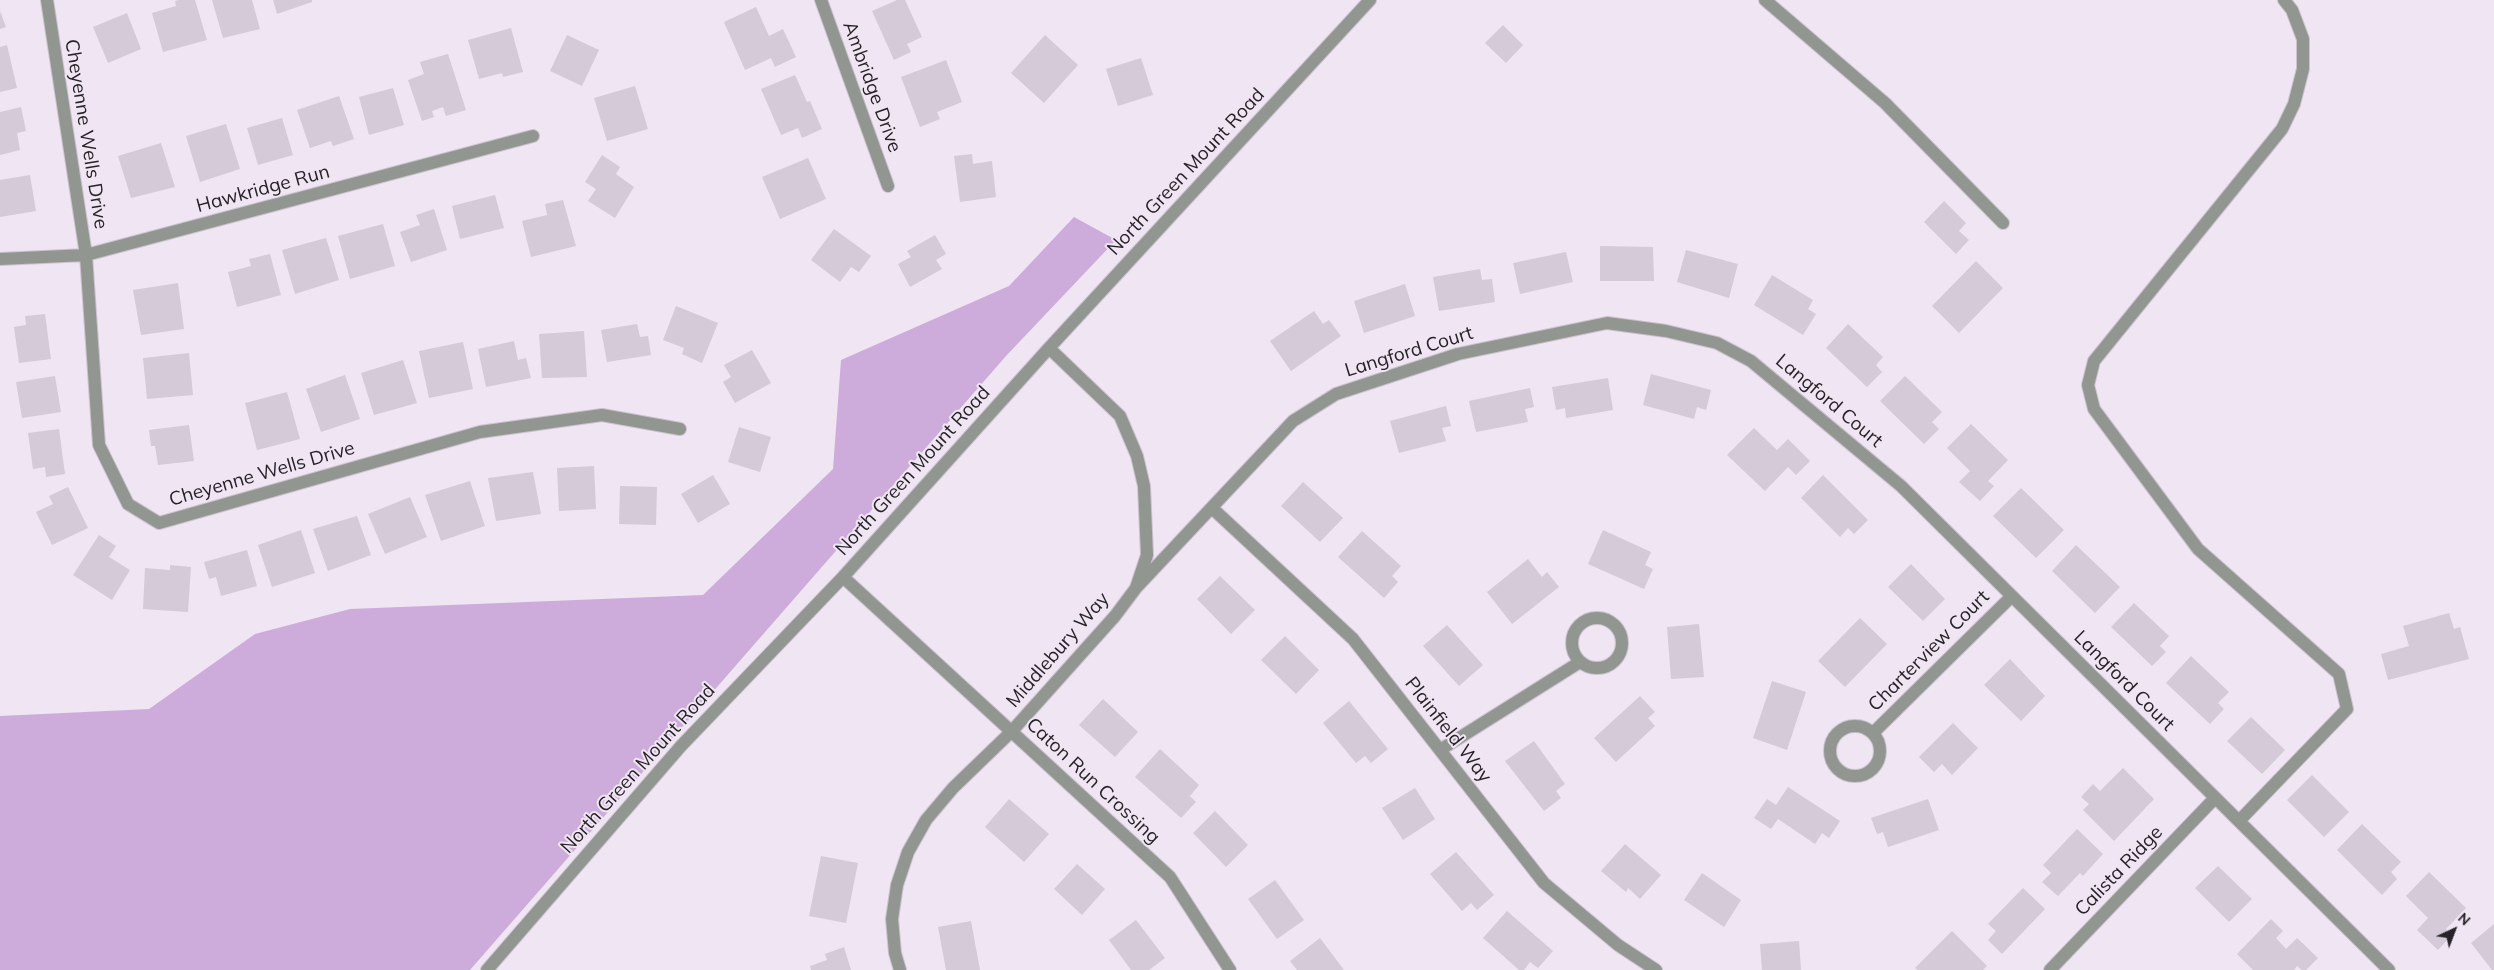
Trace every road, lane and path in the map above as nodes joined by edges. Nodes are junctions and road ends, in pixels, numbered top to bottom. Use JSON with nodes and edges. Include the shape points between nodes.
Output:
{"nodes":[{"id":1,"x":47,"y":0,"type":"edge"},
{"id":2,"x":821,"y":0,"type":"edge"},
{"id":3,"x":1370,"y":0,"type":"edge"},
{"id":4,"x":1765,"y":0,"type":"edge"},
{"id":5,"x":2284,"y":0,"type":"edge"},
{"id":6,"x":533,"y":136,"type":"dead end"},
{"id":7,"x":888,"y":186,"type":"dead end"},
{"id":8,"x":2003,"y":223,"type":"dead end"},
{"id":9,"x":86,"y":255,"type":"junction"},
{"id":10,"x":0,"y":259,"type":"edge"},
{"id":11,"x":1049,"y":348,"type":"junction"},
{"id":12,"x":680,"y":429,"type":"dead end"},
{"id":13,"x":1212,"y":508,"type":"junction"},
{"id":14,"x":843,"y":577,"type":"junction"},
{"id":15,"x":1136,"y":588,"type":"junction"},
{"id":16,"x":2012,"y":596,"type":"junction"},
{"id":17,"x":1580,"y":662,"type":"junction"},
{"id":18,"x":1012,"y":731,"type":"junction"},
{"id":19,"x":1873,"y":733,"type":"junction"},
{"id":20,"x":1440,"y":750,"type":"junction"},
{"id":21,"x":2215,"y":798,"type":"junction"},
{"id":22,"x":2239,"y":821,"type":"junction"},
{"id":23,"x":487,"y":970,"type":"edge"},
{"id":24,"x":900,"y":970,"type":"edge"},
{"id":25,"x":1230,"y":970,"type":"edge"},
{"id":26,"x":1656,"y":970,"type":"edge"},
{"id":27,"x":2050,"y":970,"type":"edge"},
{"id":28,"x":2389,"y":970,"type":"edge"}],
"edges":[{"from":1,"to":9,"type":"street","name":"Cheyenne Wells Drive"},
{"from":2,"to":7,"type":"street","name":"Ambridge Drive"},
{"from":3,"to":11,"type":"street","name":"North Green Mount Road"},
{"from":4,"to":8,"type":"street","via":[[1885,103]]},
{"from":5,"to":22,"type":"street","via":[[2292,10],[2303,39],[2303,69],[2294,104],[2282,130],[2094,361],[2088,384],[2094,409],[2198,549],[2339,674],[2347,709]]},
{"from":6,"to":9,"type":"street","name":"Hawkridge Run"},
{"from":9,"to":10,"type":"street","name":"Hawkridge Run"},
{"from":9,"to":12,"type":"street","name":"Cheyenne Wells Drive","via":[[99,445],[128,504],[159,523],[480,432],[602,415]]},
{"from":11,"to":14,"type":"street","name":"North Green Mount Road"},
{"from":11,"to":15,"type":"street","name":"Middlebury Way","via":[[1120,416],[1137,456],[1144,486],[1147,555]]},
{"from":13,"to":15,"type":"street","name":"Langford Court"},
{"from":13,"to":16,"type":"street","name":"Langford Court","via":[[1293,422],[1336,394],[1458,354],[1607,323],[1666,331],[1717,343],[1752,360],[1901,486]]},
{"from":13,"to":20,"type":"street","name":"Plainfield Way","via":[[1353,639]]},
{"from":14,"to":18,"type":"street","name":"Caton Run Crossing"},
{"from":14,"to":23,"type":"street","name":"North Green Mount Road","via":[[681,746]]},
{"from":15,"to":18,"type":"street","name":"Middlebury Way"},
{"from":16,"to":19,"type":"street","name":"Charterview Court"},
{"from":16,"to":21,"type":"street","name":"Langford Court"},
{"from":17,"to":17,"type":"street","via":[[1572,646],[1576,628],[1592,619],[1602,619],[1614,625],[1622,643],[1614,662],[1595,668]]},
{"from":17,"to":20,"type":"street"},
{"from":18,"to":24,"type":"street","name":"Middlebury Way","via":[[953,788],[926,820],[908,852],[896,885],[892,919]]},
{"from":18,"to":25,"type":"street","name":"Caton Run Crossing","via":[[1170,878]]},
{"from":19,"to":19,"type":"street","name":"Charterview Court","via":[[1861,726],[1851,726],[1835,736],[1830,753],[1838,769],[1854,776],[1873,769],[1879,760],[1880,750]]},
{"from":20,"to":26,"type":"street","name":"Plainfield Way","via":[[1544,883],[1618,945]]},
{"from":21,"to":22,"type":"street","name":"Langford Court"},
{"from":21,"to":27,"type":"street","name":"Calista Ridge"},
{"from":22,"to":28,"type":"street","name":"Langford Court"}]}
